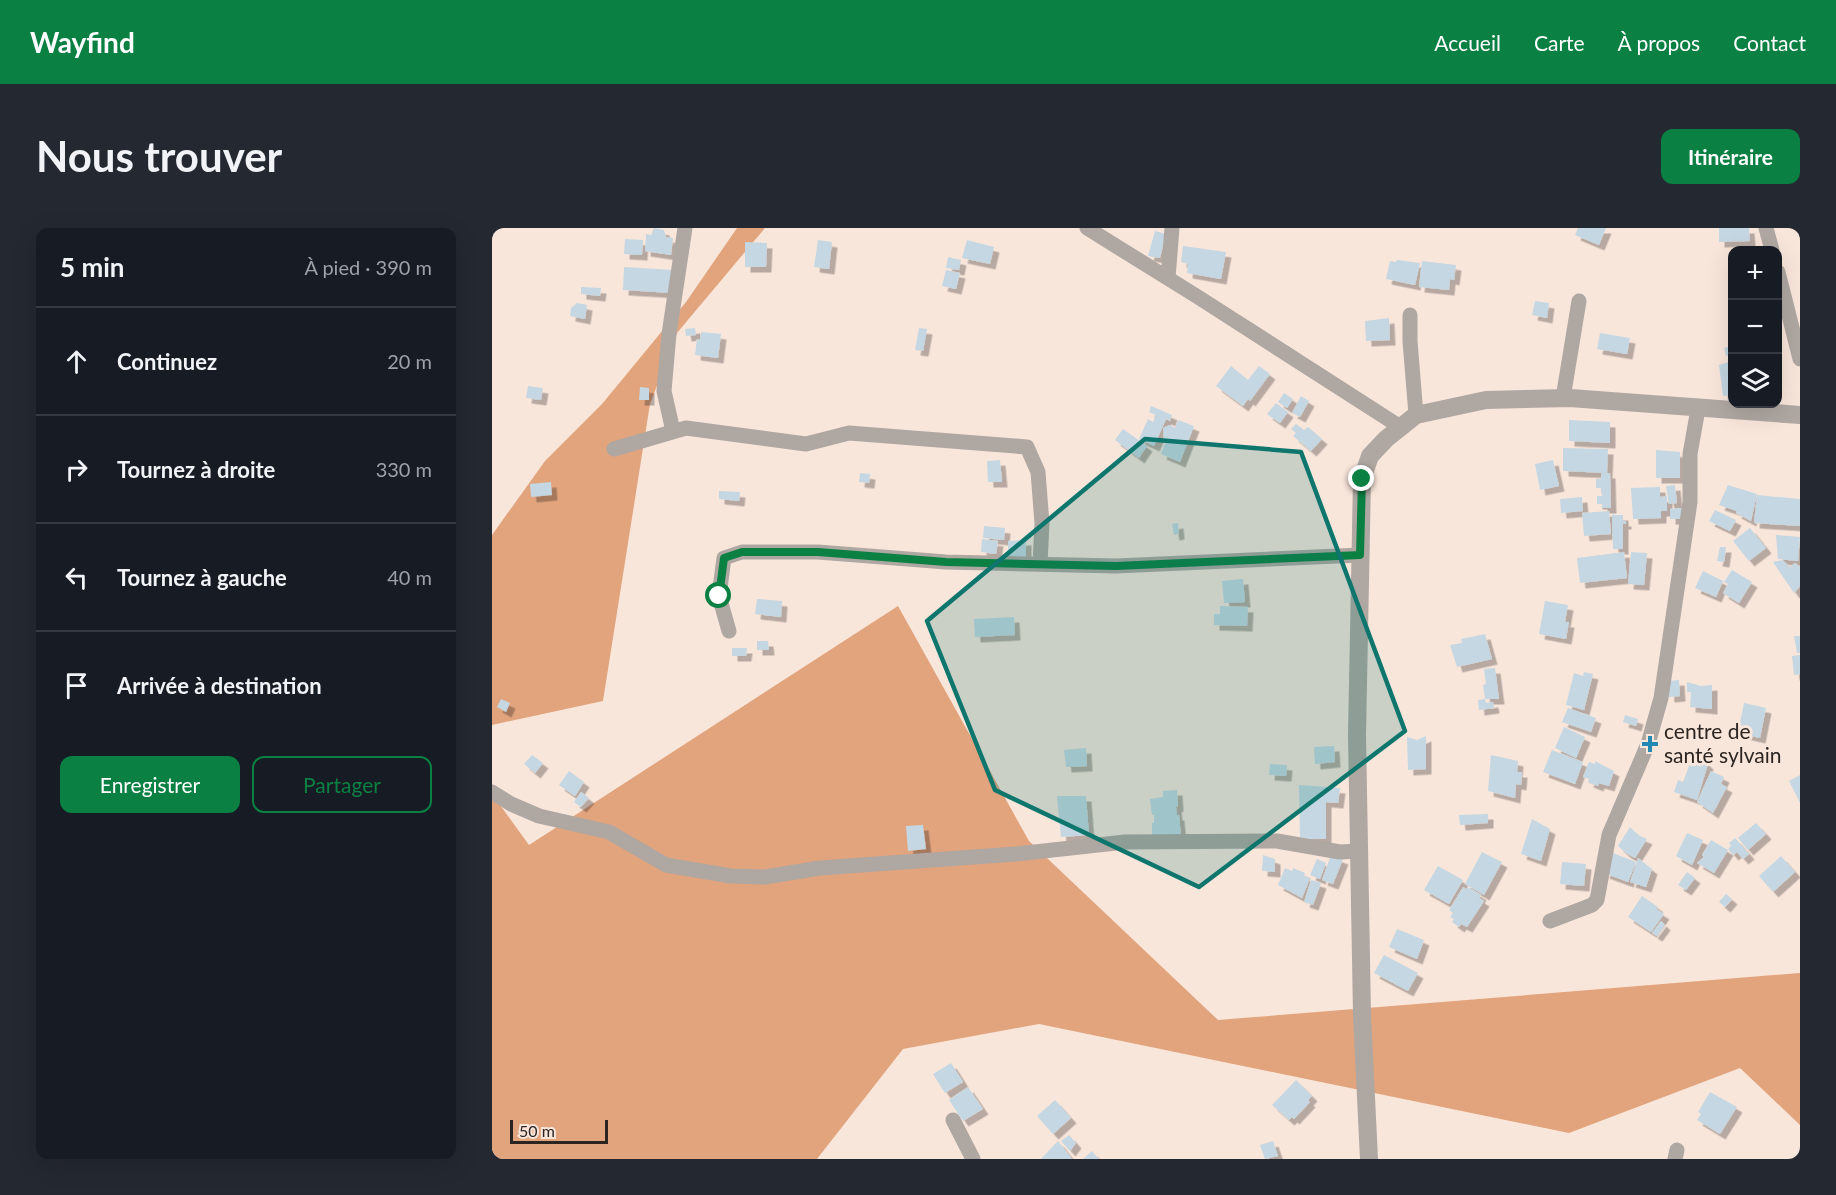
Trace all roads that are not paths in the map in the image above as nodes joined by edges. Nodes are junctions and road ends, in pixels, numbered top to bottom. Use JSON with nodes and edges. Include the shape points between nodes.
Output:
{"nodes":[{"id":1,"x":685,"y":228,"type":"edge"},
{"id":2,"x":1087,"y":228,"type":"edge"},
{"id":3,"x":1172,"y":228,"type":"edge"},
{"id":4,"x":1766,"y":228,"type":"edge"},
{"id":5,"x":1771,"y":246,"type":"edge"},
{"id":6,"x":1168,"y":278,"type":"junction"},
{"id":7,"x":1782,"y":288,"type":"edge"},
{"id":8,"x":1579,"y":300,"type":"dead end"},
{"id":9,"x":1410,"y":315,"type":"dead end"},
{"id":10,"x":1800,"y":359,"type":"edge"},
{"id":11,"x":1563,"y":398,"type":"junction"},
{"id":12,"x":1698,"y":409,"type":"junction"},
{"id":13,"x":1416,"y":415,"type":"junction"},
{"id":14,"x":1800,"y":415,"type":"edge"},
{"id":15,"x":1402,"y":428,"type":"junction"},
{"id":16,"x":673,"y":431,"type":"junction"},
{"id":17,"x":614,"y":449,"type":"dead end"},
{"id":18,"x":1360,"y":555,"type":"junction"},
{"id":19,"x":1040,"y":564,"type":"junction"},
{"id":20,"x":729,"y":631,"type":"dead end"},
{"id":21,"x":492,"y":792,"type":"edge"},
{"id":22,"x":1359,"y":851,"type":"junction"},
{"id":23,"x":1550,"y":921,"type":"dead end"},
{"id":24,"x":952,"y":1120,"type":"dead end"},
{"id":25,"x":973,"y":1159,"type":"edge"},
{"id":26,"x":1369,"y":1159,"type":"edge"}],
"edges":[{"from":1,"to":16,"type":"street","via":[[664,391]]},
{"from":2,"to":6,"type":"street"},
{"from":3,"to":6,"type":"street"},
{"from":4,"to":5,"type":"street"},
{"from":6,"to":15,"type":"street"},
{"from":7,"to":10,"type":"street"},
{"from":8,"to":11,"type":"street"},
{"from":9,"to":13,"type":"street"},
{"from":11,"to":12,"type":"street"},
{"from":11,"to":13,"type":"street","via":[[1486,400]]},
{"from":12,"to":14,"type":"street"},
{"from":12,"to":23,"type":"street","via":[[1673,624],[1652,732],[1609,835],[1598,900]]},
{"from":13,"to":15,"type":"street"},
{"from":15,"to":18,"type":"street","via":[[1370,456],[1362,479]]},
{"from":16,"to":17,"type":"street"},
{"from":16,"to":19,"type":"street","via":[[686,428],[806,444],[849,433],[1027,447],[1038,472]]},
{"from":18,"to":19,"type":"street","via":[[1116,566]]},
{"from":18,"to":22,"type":"street"},
{"from":19,"to":20,"type":"street","via":[[946,562],[818,552],[742,552],[724,558],[719,596]]},
{"from":21,"to":22,"type":"street","via":[[539,816],[609,832],[666,866],[731,876],[765,877],[820,867],[1016,855],[1125,842],[1277,841],[1340,852]]},
{"from":22,"to":26,"type":"street"},
{"from":24,"to":25,"type":"street"}]}
